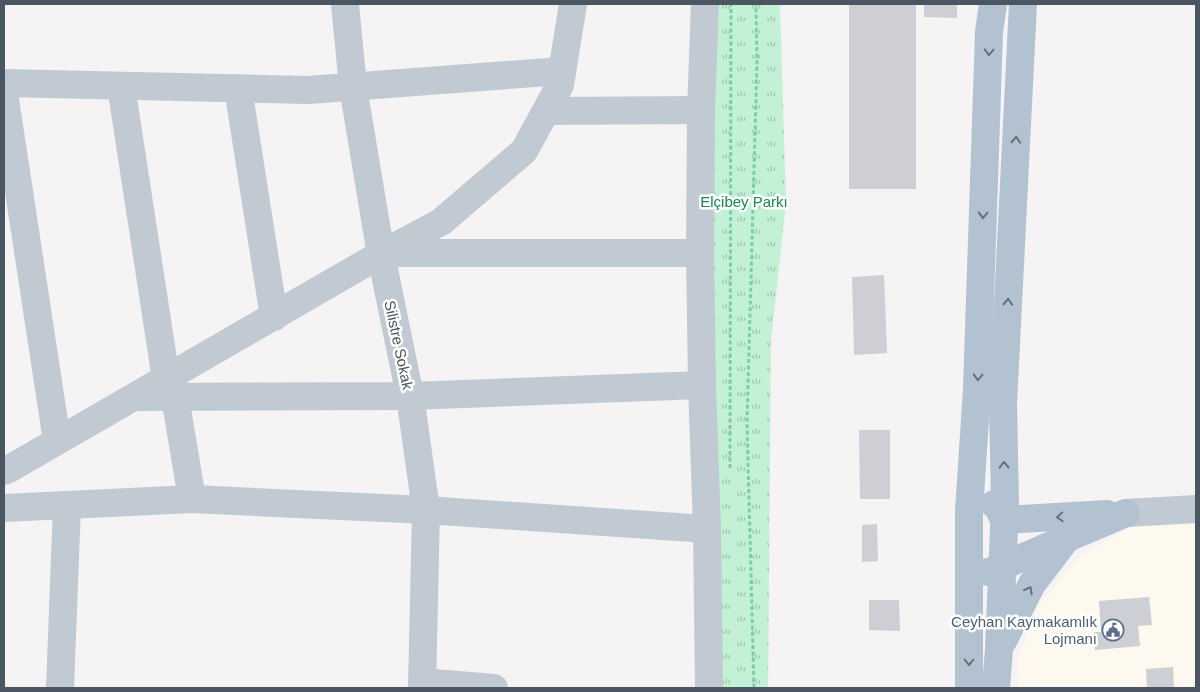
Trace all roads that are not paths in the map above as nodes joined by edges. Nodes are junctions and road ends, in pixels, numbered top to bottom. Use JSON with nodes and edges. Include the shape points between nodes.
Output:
{"nodes":[{"id":1,"x":345,"y":4,"type":"edge"},
{"id":2,"x":573,"y":4,"type":"edge"},
{"id":3,"x":705,"y":4,"type":"edge"},
{"id":4,"x":993,"y":4,"type":"edge"},
{"id":5,"x":1023,"y":4,"type":"edge"},
{"id":6,"x":562,"y":71,"type":"junction"},
{"id":7,"x":4,"y":83,"type":"edge"},
{"id":8,"x":121,"y":86,"type":"junction"},
{"id":9,"x":353,"y":87,"type":"junction"},
{"id":10,"x":238,"y":88,"type":"junction"},
{"id":11,"x":4,"y":92,"type":"edge"},
{"id":12,"x":702,"y":110,"type":"junction"},
{"id":13,"x":546,"y":111,"type":"junction"},
{"id":14,"x":700,"y":253,"type":"junction"},
{"id":15,"x":382,"y":254,"type":"junction"},
{"id":16,"x":274,"y":316,"type":"junction"},
{"id":17,"x":702,"y":385,"type":"junction"},
{"id":18,"x":171,"y":388,"type":"junction"},
{"id":19,"x":410,"y":396,"type":"junction"},
{"id":20,"x":58,"y":441,"type":"junction"},
{"id":21,"x":4,"y":471,"type":"edge"},
{"id":22,"x":192,"y":499,"type":"junction"},
{"id":23,"x":67,"y":505,"type":"junction"},
{"id":24,"x":4,"y":508,"type":"edge"},
{"id":25,"x":1196,"y":509,"type":"edge"},
{"id":26,"x":426,"y":510,"type":"junction"},
{"id":27,"x":969,"y":511,"type":"junction"},
{"id":28,"x":1126,"y":513,"type":"junction"},
{"id":29,"x":1004,"y":520,"type":"junction"},
{"id":30,"x":707,"y":529,"type":"junction"},
{"id":31,"x":1067,"y":538,"type":"junction"},
{"id":32,"x":970,"y":558,"type":"junction"},
{"id":33,"x":1003,"y":566,"type":"junction"},
{"id":34,"x":999,"y":649,"type":"junction"},
{"id":35,"x":422,"y":685,"type":"edge"},
{"id":36,"x":60,"y":688,"type":"edge"},
{"id":37,"x":494,"y":688,"type":"edge"},
{"id":38,"x":709,"y":688,"type":"edge"},
{"id":39,"x":969,"y":688,"type":"edge"},
{"id":40,"x":996,"y":688,"type":"edge"}],
"edges":[{"from":1,"to":9,"type":"street","name":"Silistre Sokak"},
{"from":2,"to":6,"type":"street"},
{"from":3,"to":12,"type":"street"},
{"from":4,"to":27,"type":"main road","one_way":true,"via":[[989,32],[977,389]]},
{"from":29,"to":5,"type":"main road","one_way":true,"via":[[1003,404]]},
{"from":6,"to":9,"type":"street"},
{"from":6,"to":13,"type":"street","via":[[560,85]]},
{"from":7,"to":8,"type":"street"},
{"from":8,"to":10,"type":"street"},
{"from":8,"to":18,"type":"street"},
{"from":9,"to":10,"type":"street","via":[[308,90]]},
{"from":9,"to":15,"type":"street","name":"Silistre Sokak"},
{"from":10,"to":16,"type":"street"},
{"from":11,"to":20,"type":"street"},
{"from":12,"to":13,"type":"street"},
{"from":12,"to":14,"type":"street"},
{"from":13,"to":15,"type":"street","via":[[524,151],[441,222]]},
{"from":14,"to":15,"type":"street"},
{"from":14,"to":17,"type":"street"},
{"from":15,"to":16,"type":"street"},
{"from":15,"to":19,"type":"street","name":"Silistre Sokak"},
{"from":16,"to":18,"type":"street"},
{"from":17,"to":19,"type":"street"},
{"from":17,"to":30,"type":"street"},
{"from":18,"to":19,"type":"street"},
{"from":18,"to":20,"type":"street","via":[[134,397]]},
{"from":18,"to":22,"type":"street"},
{"from":19,"to":26,"type":"street","name":"Silistre Sokak"},
{"from":20,"to":21,"type":"street"},
{"from":22,"to":23,"type":"street"},
{"from":22,"to":26,"type":"street"},
{"from":23,"to":24,"type":"street"},
{"from":23,"to":36,"type":"street"},
{"from":25,"to":28,"type":"street"},
{"from":26,"to":30,"type":"street"},
{"from":26,"to":35,"type":"street","name":"Silistre Sokak"},
{"from":27,"to":29,"type":"main road","via":[[987,501],[997,505]]},
{"from":27,"to":32,"type":"main road"},
{"from":28,"to":29,"type":"main road","one_way":true},
{"from":28,"to":31,"type":"main road"},
{"from":29,"to":33,"type":"main road"},
{"from":30,"to":38,"type":"street"},
{"from":31,"to":33,"type":"main road"},
{"from":34,"to":31,"type":"main road","one_way":true,"via":[[1032,584]]},
{"from":32,"to":33,"type":"main road","via":[[978,569],[990,572]]},
{"from":32,"to":39,"type":"main road","one_way":true},
{"from":33,"to":34,"type":"main road"},
{"from":34,"to":40,"type":"main road"},
{"from":35,"to":37,"type":"street"}]}
